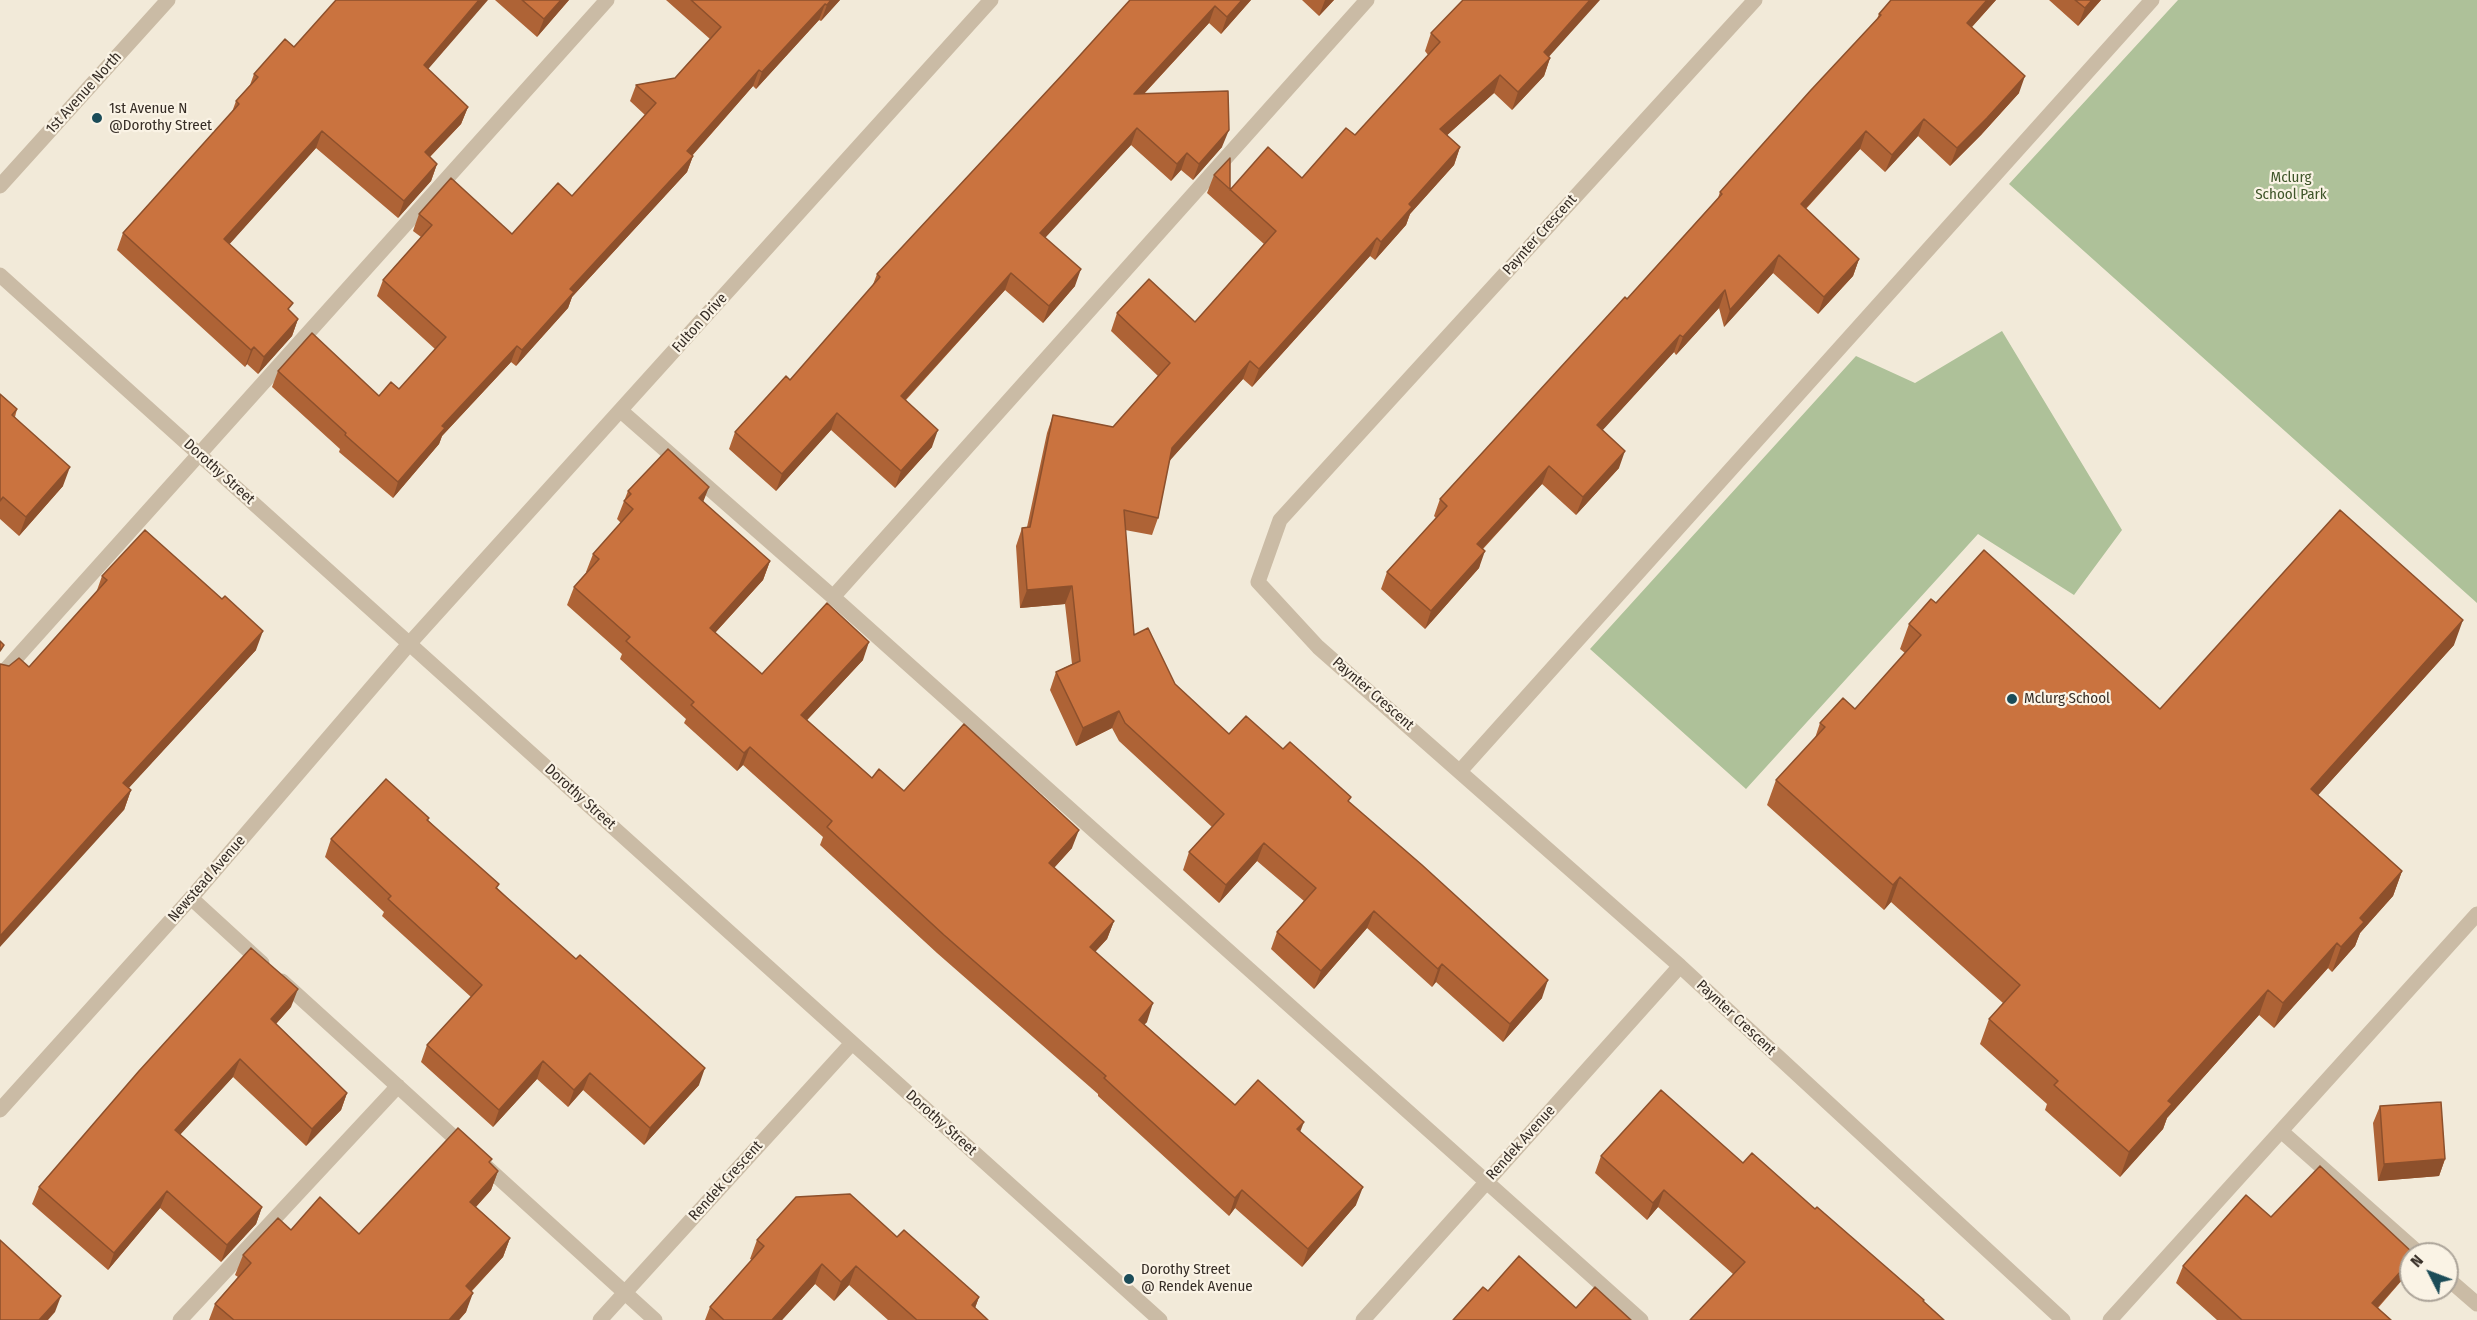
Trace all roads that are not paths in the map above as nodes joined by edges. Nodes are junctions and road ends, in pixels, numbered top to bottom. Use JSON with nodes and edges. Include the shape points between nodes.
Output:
{"nodes":[{"id":1,"x":168,"y":0,"type":"edge"},
{"id":2,"x":607,"y":0,"type":"edge"},
{"id":3,"x":991,"y":0,"type":"edge"},
{"id":4,"x":1367,"y":0,"type":"edge"},
{"id":5,"x":1755,"y":0,"type":"edge"},
{"id":6,"x":2152,"y":0,"type":"edge"},
{"id":7,"x":0,"y":186,"type":"edge"},
{"id":8,"x":0,"y":275,"type":"edge"},
{"id":9,"x":621,"y":411,"type":"junction"},
{"id":10,"x":200,"y":455,"type":"junction"},
{"id":11,"x":833,"y":597,"type":"junction"},
{"id":12,"x":409,"y":644,"type":"junction"},
{"id":13,"x":0,"y":676,"type":"edge"},
{"id":14,"x":1461,"y":770,"type":"junction"},
{"id":15,"x":191,"y":898,"type":"junction"},
{"id":16,"x":2477,"y":914,"type":"edge"},
{"id":17,"x":1680,"y":966,"type":"junction"},
{"id":18,"x":852,"y":1042,"type":"junction"},
{"id":19,"x":398,"y":1086,"type":"junction"},
{"id":20,"x":0,"y":1110,"type":"edge"},
{"id":21,"x":2281,"y":1131,"type":"junction"},
{"id":22,"x":1486,"y":1181,"type":"junction"},
{"id":23,"x":2406,"y":1242,"type":"edge"},
{"id":24,"x":2459,"y":1288,"type":"edge"},
{"id":25,"x":625,"y":1293,"type":"junction"},
{"id":26,"x":2477,"y":1304,"type":"edge"},
{"id":27,"x":180,"y":1320,"type":"edge"},
{"id":28,"x":600,"y":1320,"type":"edge"},
{"id":29,"x":655,"y":1320,"type":"edge"},
{"id":30,"x":1160,"y":1320,"type":"edge"},
{"id":31,"x":1363,"y":1320,"type":"edge"},
{"id":32,"x":1641,"y":1320,"type":"edge"},
{"id":33,"x":2063,"y":1320,"type":"edge"},
{"id":34,"x":2110,"y":1320,"type":"edge"}],
"edges":[{"from":1,"to":7,"type":"street","name":"1st Avenue North"},
{"from":2,"to":10,"type":"street"},
{"from":3,"to":9,"type":"street","name":"Fulton Drive"},
{"from":4,"to":11,"type":"street"},
{"from":5,"to":14,"type":"street","name":"Paynter Crescent","via":[[1280,520],[1258,582],[1318,647]]},
{"from":6,"to":14,"type":"street"},
{"from":8,"to":10,"type":"street","name":"Dorothy Street"},
{"from":9,"to":11,"type":"street"},
{"from":9,"to":12,"type":"street","name":"Fulton Drive"},
{"from":10,"to":12,"type":"street","name":"Dorothy Street"},
{"from":10,"to":13,"type":"street"},
{"from":11,"to":22,"type":"street"},
{"from":12,"to":15,"type":"street","name":"Newstead Avenue"},
{"from":12,"to":18,"type":"street","name":"Dorothy Street"},
{"from":14,"to":17,"type":"street","name":"Paynter Crescent"},
{"from":15,"to":19,"type":"street"},
{"from":15,"to":20,"type":"street","name":"Newstead Avenue"},
{"from":16,"to":21,"type":"street"},
{"from":17,"to":22,"type":"street","name":"Rendek Avenue"},
{"from":17,"to":33,"type":"street","name":"Paynter Crescent"},
{"from":18,"to":25,"type":"street","name":"Rendek Crescent"},
{"from":18,"to":30,"type":"street","name":"Dorothy Street"},
{"from":19,"to":25,"type":"street"},
{"from":19,"to":27,"type":"street"},
{"from":21,"to":23,"type":"street"},
{"from":21,"to":34,"type":"street"},
{"from":22,"to":31,"type":"street","name":"Rendek Avenue"},
{"from":22,"to":32,"type":"street"},
{"from":24,"to":26,"type":"street"},
{"from":25,"to":28,"type":"street","name":"Rendek Crescent"},
{"from":25,"to":29,"type":"street"}]}
